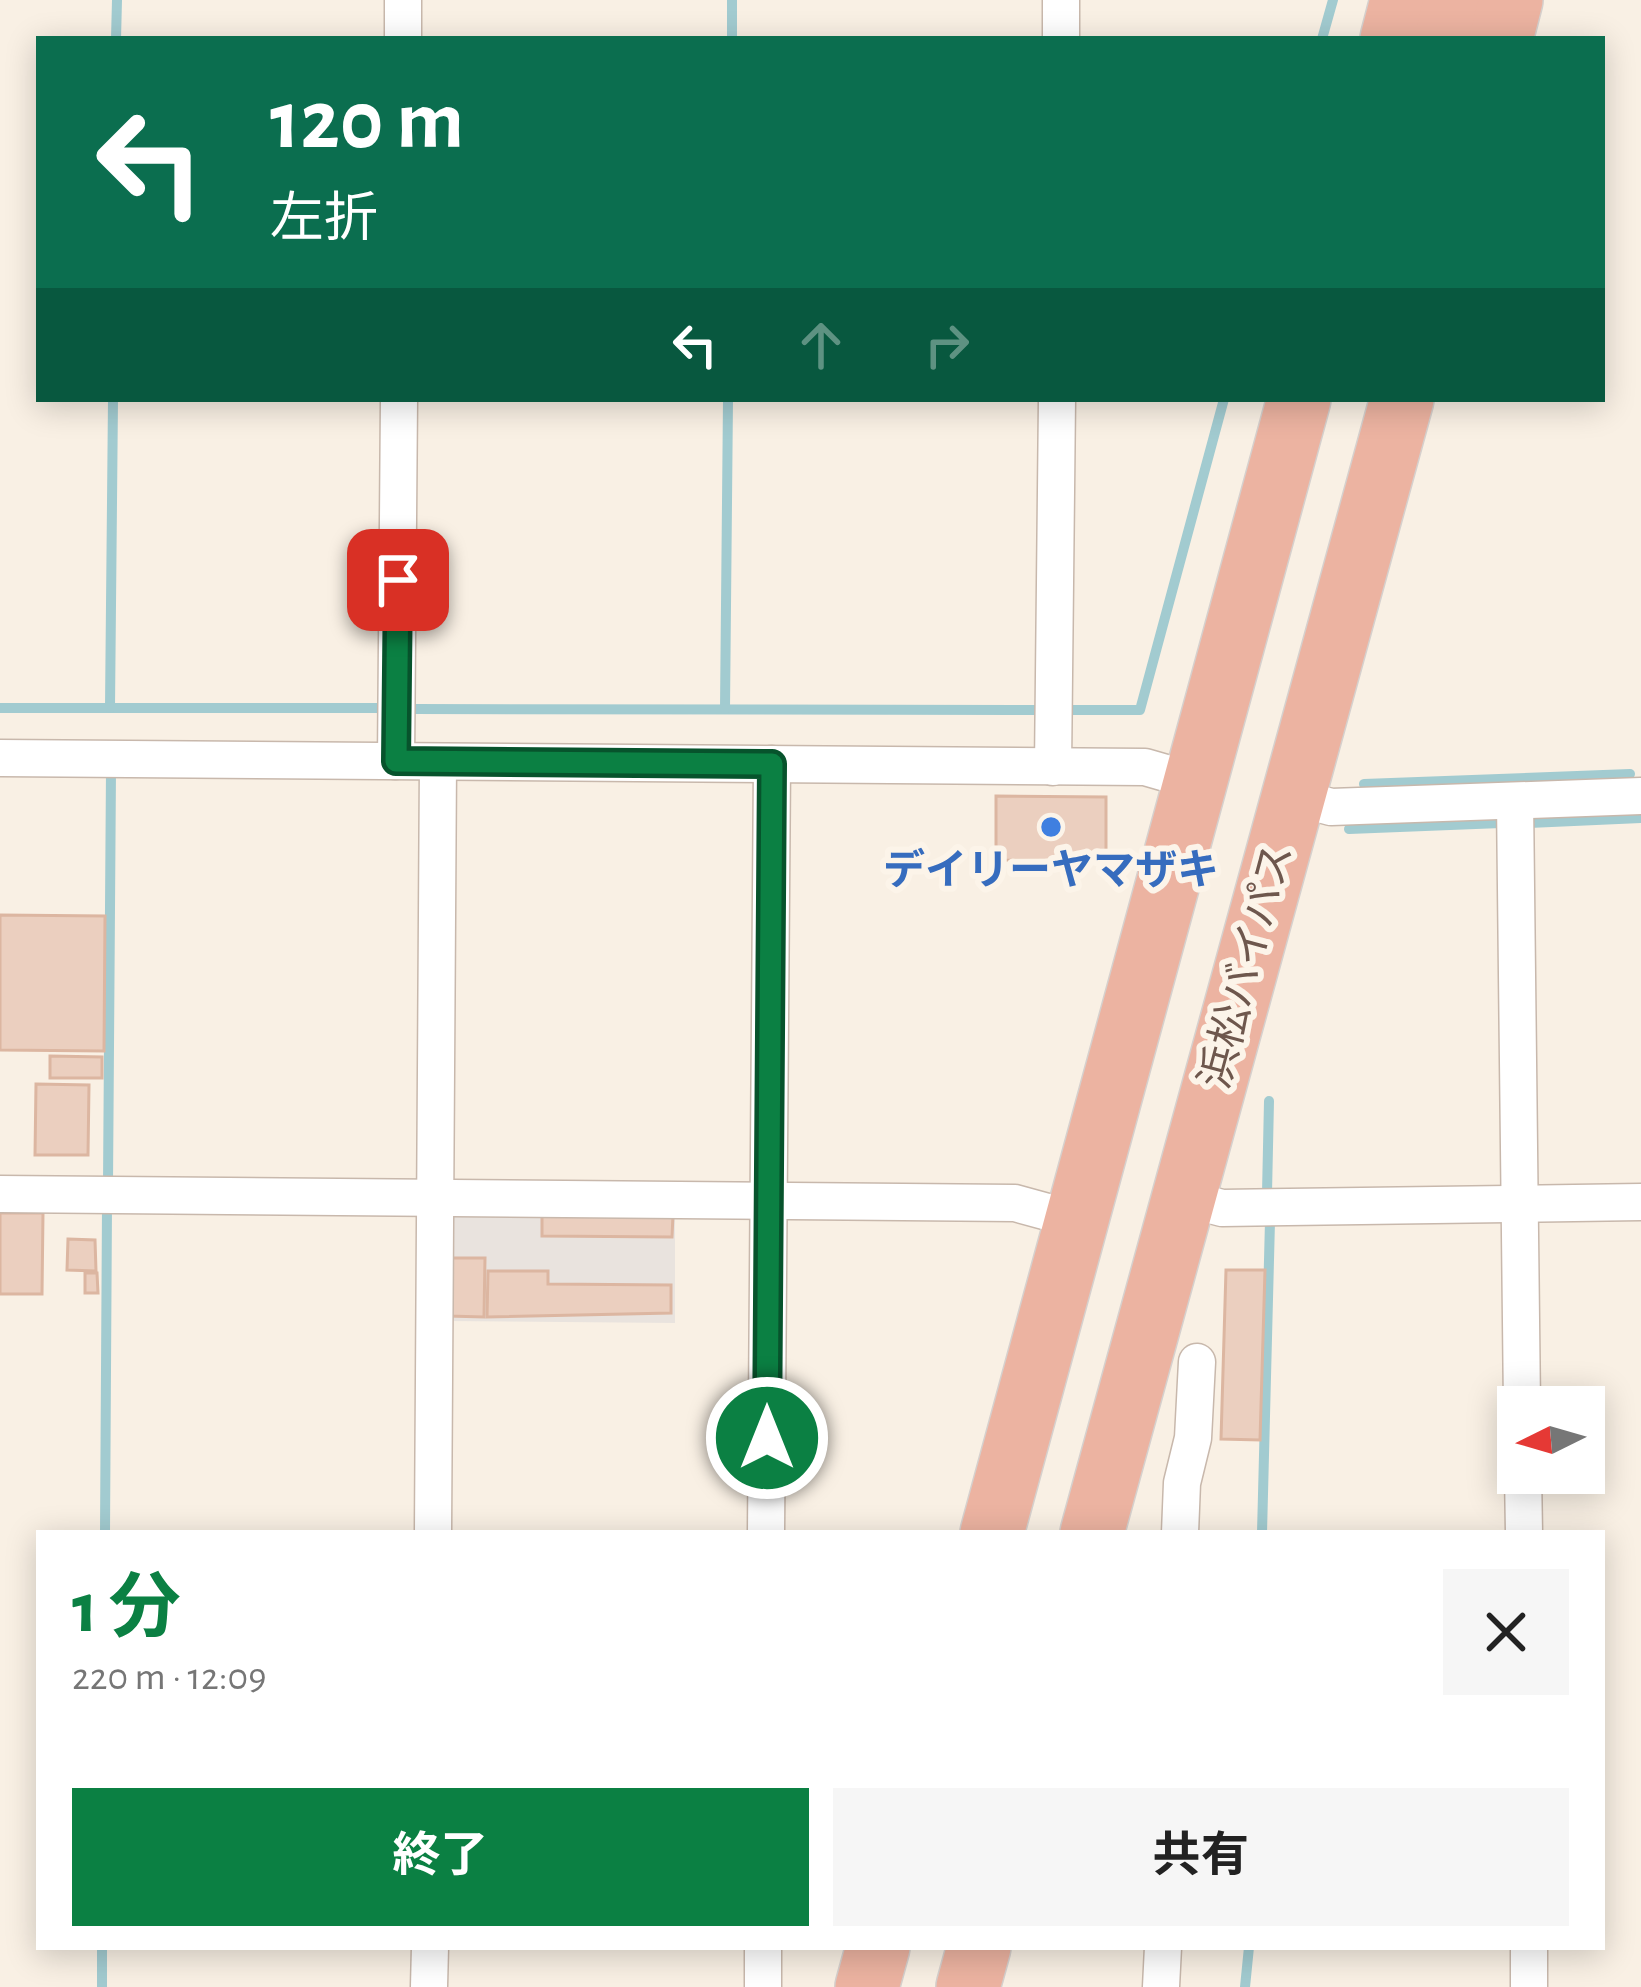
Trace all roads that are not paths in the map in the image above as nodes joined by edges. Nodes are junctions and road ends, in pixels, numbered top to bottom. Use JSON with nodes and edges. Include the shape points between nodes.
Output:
{"nodes":[{"id":1,"x":403,"y":0,"type":"edge"},
{"id":2,"x":1061,"y":0,"type":"edge"},
{"id":3,"x":1402,"y":0,"type":"edge"},
{"id":4,"x":1456,"y":0,"type":"edge"},
{"id":5,"x":1511,"y":0,"type":"edge"},
{"id":6,"x":403,"y":36,"type":"edge"},
{"id":7,"x":1060,"y":36,"type":"edge"},
{"id":8,"x":1393,"y":36,"type":"edge"},
{"id":9,"x":1447,"y":36,"type":"edge"},
{"id":10,"x":1502,"y":36,"type":"edge"},
{"id":11,"x":399,"y":402,"type":"edge"},
{"id":12,"x":1057,"y":402,"type":"edge"},
{"id":13,"x":1298,"y":402,"type":"edge"},
{"id":14,"x":1324,"y":402,"type":"edge"},
{"id":15,"x":1401,"y":402,"type":"edge"},
{"id":16,"x":1270,"y":518,"type":"junction"},
{"id":17,"x":0,"y":758,"type":"edge"},
{"id":18,"x":396,"y":761,"type":"junction"},
{"id":19,"x":438,"y":762,"type":"junction"},
{"id":20,"x":772,"y":764,"type":"junction"},
{"id":21,"x":1053,"y":767,"type":"junction"},
{"id":22,"x":1197,"y":782,"type":"junction"},
{"id":23,"x":1641,"y":796,"type":"edge"},
{"id":24,"x":1294,"y":797,"type":"junction"},
{"id":25,"x":1515,"y":801,"type":"junction"},
{"id":26,"x":0,"y":1195,"type":"edge"},
{"id":27,"x":435,"y":1198,"type":"junction"},
{"id":28,"x":1184,"y":1198,"type":"junction"},
{"id":29,"x":769,"y":1201,"type":"junction"},
{"id":30,"x":1641,"y":1202,"type":"edge"},
{"id":31,"x":1520,"y":1204,"type":"junction"},
{"id":32,"x":1078,"y":1220,"type":"junction"},
{"id":33,"x":1197,"y":1363,"type":"dead end"},
{"id":34,"x":1522,"y":1386,"type":"edge"},
{"id":35,"x":1523,"y":1494,"type":"edge"},
{"id":36,"x":433,"y":1530,"type":"edge"},
{"id":37,"x":766,"y":1530,"type":"edge"},
{"id":38,"x":993,"y":1530,"type":"edge"},
{"id":39,"x":1093,"y":1530,"type":"edge"},
{"id":40,"x":1180,"y":1530,"type":"edge"},
{"id":41,"x":1524,"y":1530,"type":"edge"},
{"id":42,"x":430,"y":1950,"type":"edge"},
{"id":43,"x":763,"y":1950,"type":"edge"},
{"id":44,"x":877,"y":1950,"type":"edge"},
{"id":45,"x":978,"y":1950,"type":"edge"},
{"id":46,"x":1162,"y":1950,"type":"edge"},
{"id":47,"x":1529,"y":1950,"type":"edge"},
{"id":48,"x":429,"y":1987,"type":"edge"},
{"id":49,"x":763,"y":1987,"type":"edge"},
{"id":50,"x":867,"y":1987,"type":"edge"},
{"id":51,"x":968,"y":1987,"type":"edge"},
{"id":52,"x":1161,"y":1987,"type":"edge"},
{"id":53,"x":1529,"y":1987,"type":"edge"}],
"edges":[{"from":1,"to":6,"type":"street"},
{"from":2,"to":7,"type":"street"},
{"from":3,"to":8,"type":"highway"},
{"from":4,"to":9,"type":"highway"},
{"from":5,"to":10,"type":"highway"},
{"from":11,"to":18,"type":"street"},
{"from":12,"to":21,"type":"street"},
{"from":13,"to":16,"type":"highway"},
{"from":14,"to":16,"type":"highway"},
{"from":15,"to":24,"type":"highway","name":"浜松バイパス"},
{"from":16,"to":22,"type":"highway"},
{"from":17,"to":18,"type":"street"},
{"from":18,"to":19,"type":"street"},
{"from":19,"to":20,"type":"street"},
{"from":19,"to":27,"type":"street"},
{"from":20,"to":21,"type":"street"},
{"from":20,"to":29,"type":"street"},
{"from":21,"to":22,"type":"street","via":[[1144,767]]},
{"from":22,"to":32,"type":"highway"},
{"from":23,"to":25,"type":"street"},
{"from":24,"to":25,"type":"street","via":[[1331,807]]},
{"from":24,"to":28,"type":"highway","name":"浜松バイパス"},
{"from":25,"to":31,"type":"street"},
{"from":26,"to":27,"type":"street"},
{"from":27,"to":29,"type":"street"},
{"from":27,"to":36,"type":"street"},
{"from":28,"to":31,"type":"street","via":[[1222,1208]]},
{"from":28,"to":39,"type":"highway","name":"浜松バイパス"},
{"from":29,"to":32,"type":"street","via":[[1015,1203]]},
{"from":29,"to":37,"type":"street"},
{"from":30,"to":31,"type":"street"},
{"from":31,"to":34,"type":"street"},
{"from":32,"to":38,"type":"highway"},
{"from":33,"to":40,"type":"street"},
{"from":35,"to":41,"type":"street"},
{"from":42,"to":48,"type":"street"},
{"from":43,"to":49,"type":"street"},
{"from":44,"to":50,"type":"highway"},
{"from":45,"to":51,"type":"highway"},
{"from":46,"to":52,"type":"street"},
{"from":47,"to":53,"type":"street"}]}
